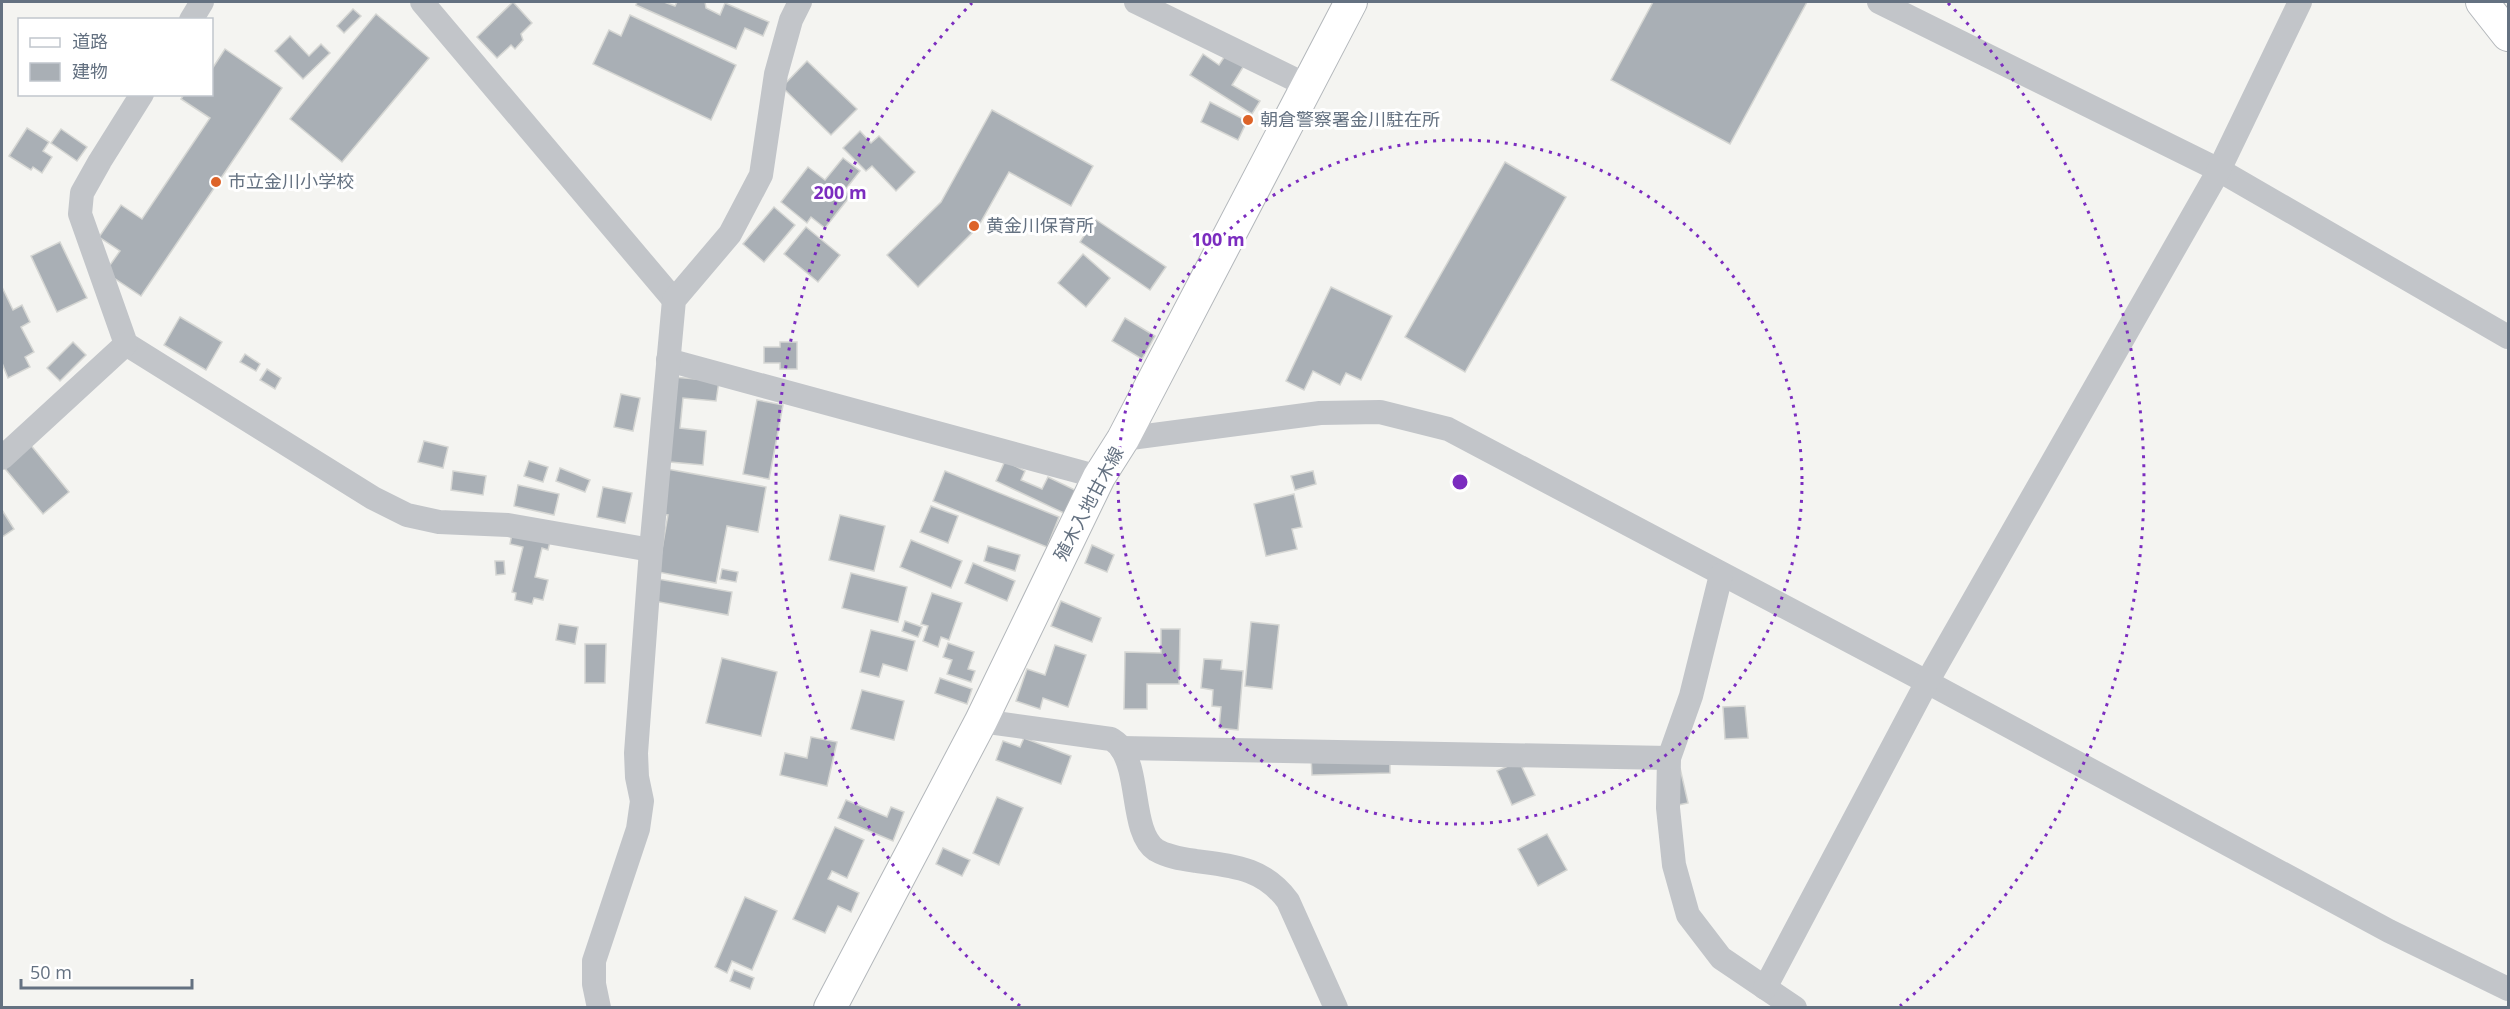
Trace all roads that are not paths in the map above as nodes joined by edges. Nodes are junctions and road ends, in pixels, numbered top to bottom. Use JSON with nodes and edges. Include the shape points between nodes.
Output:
{"nodes":[{"id":1,"x":202,"y":2,"type":"edge"},
{"id":2,"x":422,"y":2,"type":"edge"},
{"id":3,"x":800,"y":2,"type":"edge"},
{"id":4,"x":1136,"y":2,"type":"edge"},
{"id":5,"x":1351,"y":2,"type":"edge"},
{"id":6,"x":1880,"y":2,"type":"edge"},
{"id":7,"x":2300,"y":2,"type":"edge"},
{"id":8,"x":2482,"y":2,"type":"edge"},
{"id":9,"x":192,"y":18,"type":"edge"},
{"id":10,"x":2508,"y":35,"type":"edge"},
{"id":11,"x":1306,"y":85,"type":"junction"},
{"id":12,"x":141,"y":96,"type":"edge"},
{"id":13,"x":2219,"y":170,"type":"junction"},
{"id":14,"x":674,"y":300,"type":"junction"},
{"id":15,"x":2508,"y":337,"type":"edge"},
{"id":16,"x":126,"y":344,"type":"junction"},
{"id":17,"x":668,"y":360,"type":"junction"},
{"id":18,"x":1123,"y":439,"type":"junction"},
{"id":19,"x":2,"y":458,"type":"edge"},
{"id":20,"x":1099,"y":477,"type":"junction"},
{"id":21,"x":651,"y":550,"type":"junction"},
{"id":22,"x":1721,"y":575,"type":"junction"},
{"id":23,"x":1927,"y":682,"type":"junction"},
{"id":24,"x":981,"y":721,"type":"junction"},
{"id":25,"x":1121,"y":748,"type":"junction"},
{"id":26,"x":1670,"y":758,"type":"junction"},
{"id":27,"x":1765,"y":988,"type":"junction"},
{"id":28,"x":2508,"y":989,"type":"edge"},
{"id":29,"x":599,"y":1008,"type":"edge"},
{"id":30,"x":830,"y":1008,"type":"edge"},
{"id":31,"x":1336,"y":1008,"type":"edge"},
{"id":32,"x":1795,"y":1008,"type":"edge"}],
"edges":[{"from":1,"to":9,"type":"street"},
{"from":2,"to":14,"type":"street"},
{"from":3,"to":14,"type":"street","via":[[776,74],[761,175],[730,234]]},
{"from":4,"to":11,"type":"street"},
{"from":5,"to":11,"type":"main road","name":"殖木入地甘木線"},
{"from":6,"to":13,"type":"street"},
{"from":7,"to":13,"type":"street"},
{"from":8,"to":10,"type":"main road"},
{"from":11,"to":18,"type":"main road","name":"殖木入地甘木線"},
{"from":12,"to":16,"type":"street","via":[[82,193],[80,214]]},
{"from":13,"to":15,"type":"street"},
{"from":13,"to":23,"type":"street"},
{"from":14,"to":17,"type":"street"},
{"from":16,"to":19,"type":"street"},
{"from":16,"to":21,"type":"street","via":[[407,516],[439,522],[508,525]]},
{"from":17,"to":20,"type":"street"},
{"from":17,"to":21,"type":"street"},
{"from":18,"to":20,"type":"main road","name":"殖木入地甘木線"},
{"from":18,"to":22,"type":"street","via":[[1320,413],[1380,412],[1448,429]]},
{"from":20,"to":24,"type":"main road","name":"殖木入地甘木線"},
{"from":21,"to":29,"type":"street","via":[[636,753],[642,801],[638,829],[594,961]]},
{"from":22,"to":23,"type":"street"},
{"from":22,"to":26,"type":"street","via":[[1691,696]]},
{"from":23,"to":27,"type":"street"},
{"from":23,"to":28,"type":"street","via":[[2389,932]]},
{"from":24,"to":25,"type":"street","via":[[1111,739]]},
{"from":24,"to":30,"type":"main road","name":"殖木入地甘木線"},
{"from":25,"to":26,"type":"street"},
{"from":25,"to":31,"type":"street","via":[[1131,769],[1143,832],[1155,849],[1175,858],[1254,872],[1277,886],[1288,901]]},
{"from":26,"to":27,"type":"street","via":[[1668,808],[1674,865],[1688,915],[1721,958]]},
{"from":27,"to":32,"type":"street"}]}
